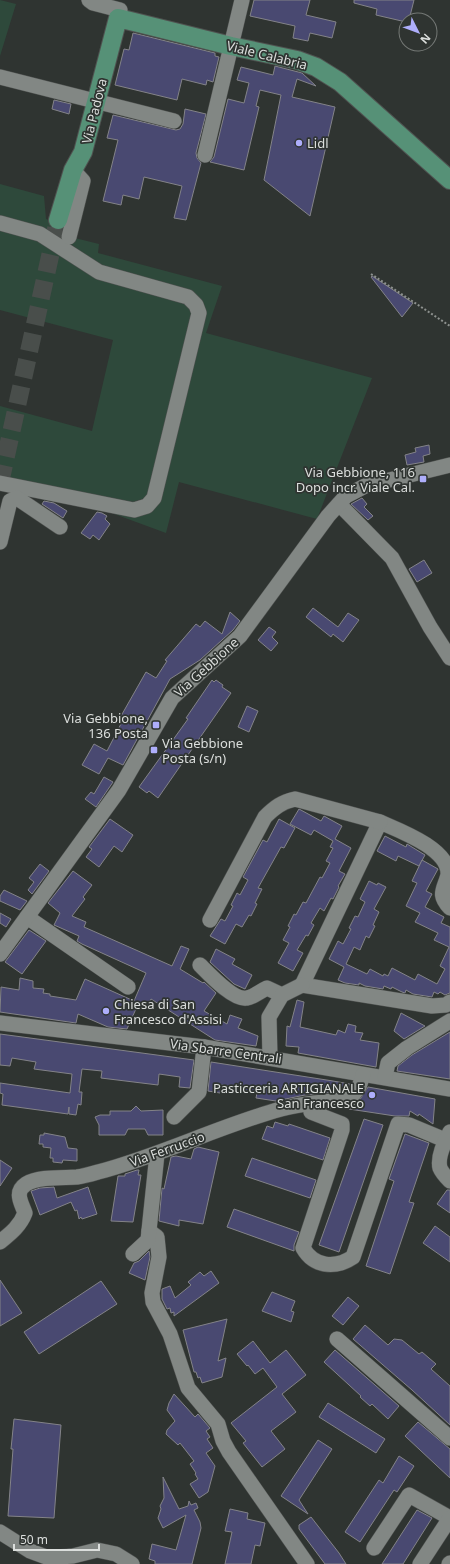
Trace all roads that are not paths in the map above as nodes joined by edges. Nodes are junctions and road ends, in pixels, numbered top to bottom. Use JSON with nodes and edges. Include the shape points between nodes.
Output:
{"nodes":[{"id":1,"x":242,"y":0,"type":"edge"},
{"id":2,"x":92,"y":1,"type":"edge"},
{"id":3,"x":120,"y":9,"type":"edge"},
{"id":4,"x":231,"y":46,"type":"junction"},
{"id":5,"x":0,"y":76,"type":"edge"},
{"id":6,"x":96,"y":100,"type":"junction"},
{"id":7,"x":174,"y":121,"type":"dead end"},
{"id":8,"x":205,"y":155,"type":"dead end"},
{"id":9,"x":73,"y":170,"type":"junction"},
{"id":10,"x":450,"y":180,"type":"edge"},
{"id":11,"x":58,"y":220,"type":"tunnel mouth"},
{"id":12,"x":0,"y":223,"type":"edge"},
{"id":13,"x":69,"y":237,"type":"dead end"},
{"id":14,"x":450,"y":465,"type":"edge"},
{"id":15,"x":0,"y":483,"type":"edge"},
{"id":16,"x":339,"y":504,"type":"junction"},
{"id":17,"x":60,"y":527,"type":"dead end"},
{"id":18,"x":0,"y":542,"type":"edge"},
{"id":19,"x":450,"y":658,"type":"edge"},
{"id":20,"x":380,"y":822,"type":"junction"},
{"id":21,"x":450,"y":908,"type":"edge"},
{"id":22,"x":27,"y":917,"type":"junction"},
{"id":23,"x":210,"y":920,"type":"dead end"},
{"id":24,"x":0,"y":954,"type":"edge"},
{"id":25,"x":200,"y":965,"type":"dead end"},
{"id":26,"x":302,"y":985,"type":"junction"},
{"id":27,"x":128,"y":987,"type":"dead end"},
{"id":28,"x":282,"y":995,"type":"junction"},
{"id":29,"x":450,"y":1002,"type":"edge"},
{"id":30,"x":450,"y":1021,"type":"edge"},
{"id":31,"x":0,"y":1023,"type":"edge"},
{"id":32,"x":204,"y":1047,"type":"junction"},
{"id":33,"x":270,"y":1057,"type":"junction"},
{"id":34,"x":363,"y":1075,"type":"junction"},
{"id":35,"x":385,"y":1077,"type":"junction"},
{"id":36,"x":450,"y":1089,"type":"edge"},
{"id":37,"x":312,"y":1112,"type":"dead end"},
{"id":38,"x":174,"y":1117,"type":"dead end"},
{"id":39,"x":448,"y":1136,"type":"edge"},
{"id":40,"x":157,"y":1154,"type":"junction"},
{"id":41,"x":450,"y":1181,"type":"edge"},
{"id":42,"x":148,"y":1231,"type":"junction"},
{"id":43,"x":0,"y":1242,"type":"edge"},
{"id":44,"x":133,"y":1254,"type":"dead end"},
{"id":45,"x":337,"y":1339,"type":"dead end"},
{"id":46,"x":450,"y":1438,"type":"edge"},
{"id":47,"x":450,"y":1520,"type":"edge"},
{"id":48,"x":0,"y":1532,"type":"edge"},
{"id":49,"x":374,"y":1548,"type":"dead end"},
{"id":50,"x":132,"y":1564,"type":"edge"},
{"id":51,"x":307,"y":1564,"type":"edge"},
{"id":52,"x":420,"y":1564,"type":"edge"}],
"edges":[{"from":1,"to":4,"type":"street"},
{"from":2,"to":3,"type":"street"},
{"from":3,"to":4,"type":"main road","name":"Viale Calabria"},
{"from":3,"to":6,"type":"main road","name":"Via Padova"},
{"from":4,"to":8,"type":"street"},
{"from":4,"to":10,"type":"main road","name":"Viale Calabria","via":[[297,60],[330,74]]},
{"from":5,"to":6,"type":"street"},
{"from":6,"to":7,"type":"street"},
{"from":6,"to":9,"type":"main road","name":"Via Padova","via":[[83,152]]},
{"from":9,"to":11,"type":"main road","name":"Via Padova"},
{"from":9,"to":13,"type":"street","via":[[83,181]]},
{"from":12,"to":15,"type":"street","via":[[40,234],[99,272],[188,297],[196,305],[199,313],[154,498],[147,506],[134,510]]},
{"from":14,"to":16,"type":"street","name":"Via Gebbione","via":[[365,486],[346,496]]},
{"from":16,"to":19,"type":"street","via":[[392,558]]},
{"from":16,"to":22,"type":"street","name":"Via Gebbione","via":[[240,636],[172,698],[119,790]]},
{"from":17,"to":18,"type":"street","via":[[17,498],[10,501]]},
{"from":20,"to":21,"type":"street","via":[[427,843],[442,856],[449,874],[442,894],[444,902]]},
{"from":20,"to":23,"type":"street","via":[[295,799],[283,802],[265,817]]},
{"from":20,"to":26,"type":"street"},
{"from":22,"to":24,"type":"street","name":"Via Gebbione"},
{"from":22,"to":27,"type":"street"},
{"from":25,"to":28,"type":"street","via":[[240,998],[246,999],[267,988]]},
{"from":26,"to":28,"type":"street"},
{"from":26,"to":29,"type":"street","via":[[432,1006],[446,1005]]},
{"from":28,"to":33,"type":"street","via":[[269,1017]]},
{"from":30,"to":35,"type":"street","via":[[388,1063]]},
{"from":31,"to":32,"type":"street","name":"Via Sbarre Centrali"},
{"from":32,"to":33,"type":"street","name":"Via Sbarre Centrali"},
{"from":32,"to":38,"type":"street","via":[[199,1092]]},
{"from":33,"to":34,"type":"street","name":"Via Sbarre Centrali"},
{"from":34,"to":35,"type":"street","name":"Via Sbarre Centrali"},
{"from":34,"to":40,"type":"street","name":"Via Ferruccio","via":[[359,1087],[350,1099],[282,1108]]},
{"from":35,"to":36,"type":"street","name":"Via Sbarre Centrali"},
{"from":37,"to":39,"type":"street","via":[[342,1124],[303,1248],[315,1261],[325,1265],[346,1262],[353,1257],[398,1124]]},
{"from":39,"to":41,"type":"street","via":[[440,1169]]},
{"from":40,"to":42,"type":"street"},
{"from":40,"to":43,"type":"street","name":"Via Ferruccio","via":[[77,1177],[51,1177],[27,1183],[19,1191],[18,1196],[26,1213],[16,1229]]},
{"from":42,"to":44,"type":"street","via":[[148,1240]]},
{"from":42,"to":51,"type":"street","via":[[157,1237],[159,1257],[152,1293],[153,1302],[170,1334],[188,1388],[218,1424],[223,1441]]},
{"from":45,"to":46,"type":"street"},
{"from":47,"to":49,"type":"street","via":[[409,1495]]},
{"from":47,"to":52,"type":"street"},
{"from":48,"to":50,"type":"street","via":[[30,1551],[50,1558],[97,1550],[116,1554]]}]}
